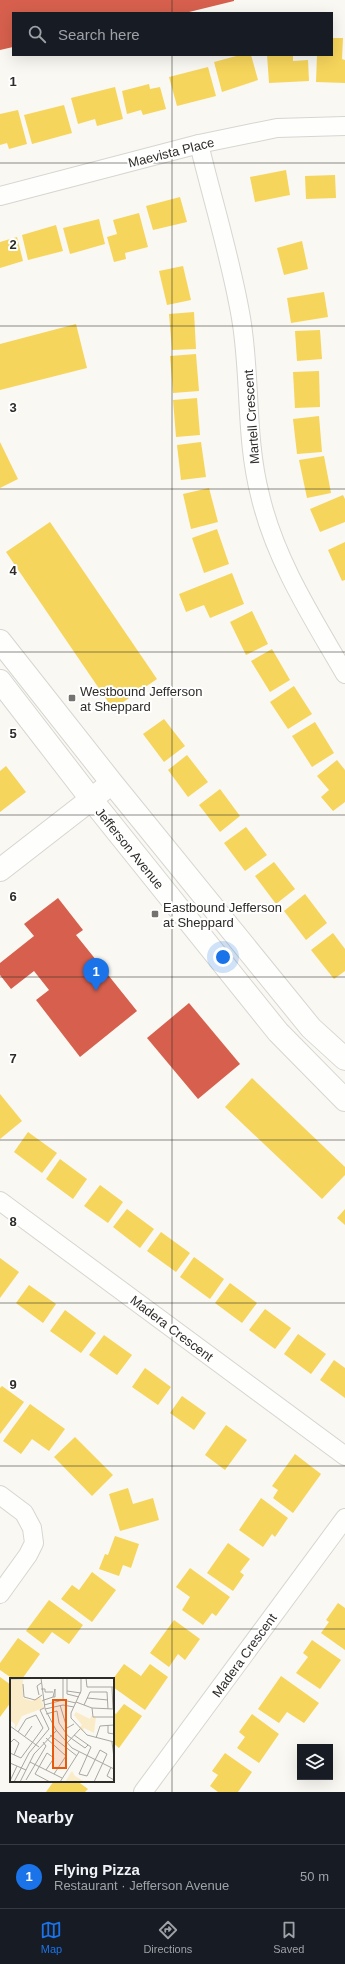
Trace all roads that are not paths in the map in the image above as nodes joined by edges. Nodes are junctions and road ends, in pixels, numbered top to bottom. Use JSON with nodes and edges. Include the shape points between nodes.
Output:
{"nodes":[{"id":1,"x":345,"y":126,"type":"edge"},
{"id":2,"x":199,"y":144,"type":"junction"},
{"id":3,"x":0,"y":196,"type":"edge"},
{"id":4,"x":0,"y":640,"type":"edge"},
{"id":5,"x":345,"y":674,"type":"edge"},
{"id":6,"x":0,"y":681,"type":"edge"},
{"id":7,"x":112,"y":783,"type":"junction"},
{"id":8,"x":91,"y":799,"type":"junction"},
{"id":9,"x":0,"y":870,"type":"edge"},
{"id":10,"x":345,"y":1059,"type":"edge"},
{"id":11,"x":345,"y":1100,"type":"edge"},
{"id":12,"x":0,"y":1201,"type":"edge"},
{"id":13,"x":345,"y":1456,"type":"edge"},
{"id":14,"x":0,"y":1495,"type":"edge"},
{"id":15,"x":345,"y":1518,"type":"edge"},
{"id":16,"x":0,"y":1594,"type":"edge"},
{"id":17,"x":143,"y":1792,"type":"edge"}],
"edges":[{"from":1,"to":2,"type":"street","name":"Maevista Place","via":[[278,128]]},
{"from":2,"to":3,"type":"street","name":"Maevista Place"},
{"from":2,"to":5,"type":"street","name":"Martell Crescent","via":[[241,317],[247,361],[253,459],[260,496],[282,561]]},
{"from":4,"to":7,"type":"street","name":"Jefferson Avenue"},
{"from":6,"to":8,"type":"street","name":"Jefferson Avenue"},
{"from":7,"to":8,"type":"street"},
{"from":7,"to":10,"type":"street","name":"Jefferson Avenue","via":[[311,1028]]},
{"from":8,"to":9,"type":"street"},
{"from":8,"to":11,"type":"street","name":"Jefferson Avenue","via":[[278,1032]]},
{"from":12,"to":13,"type":"street","name":"Madera Crescent"},
{"from":14,"to":16,"type":"street","via":[[24,1513],[32,1528],[34,1543],[28,1556]]},
{"from":15,"to":17,"type":"street","name":"Madera Crescent"}]}
